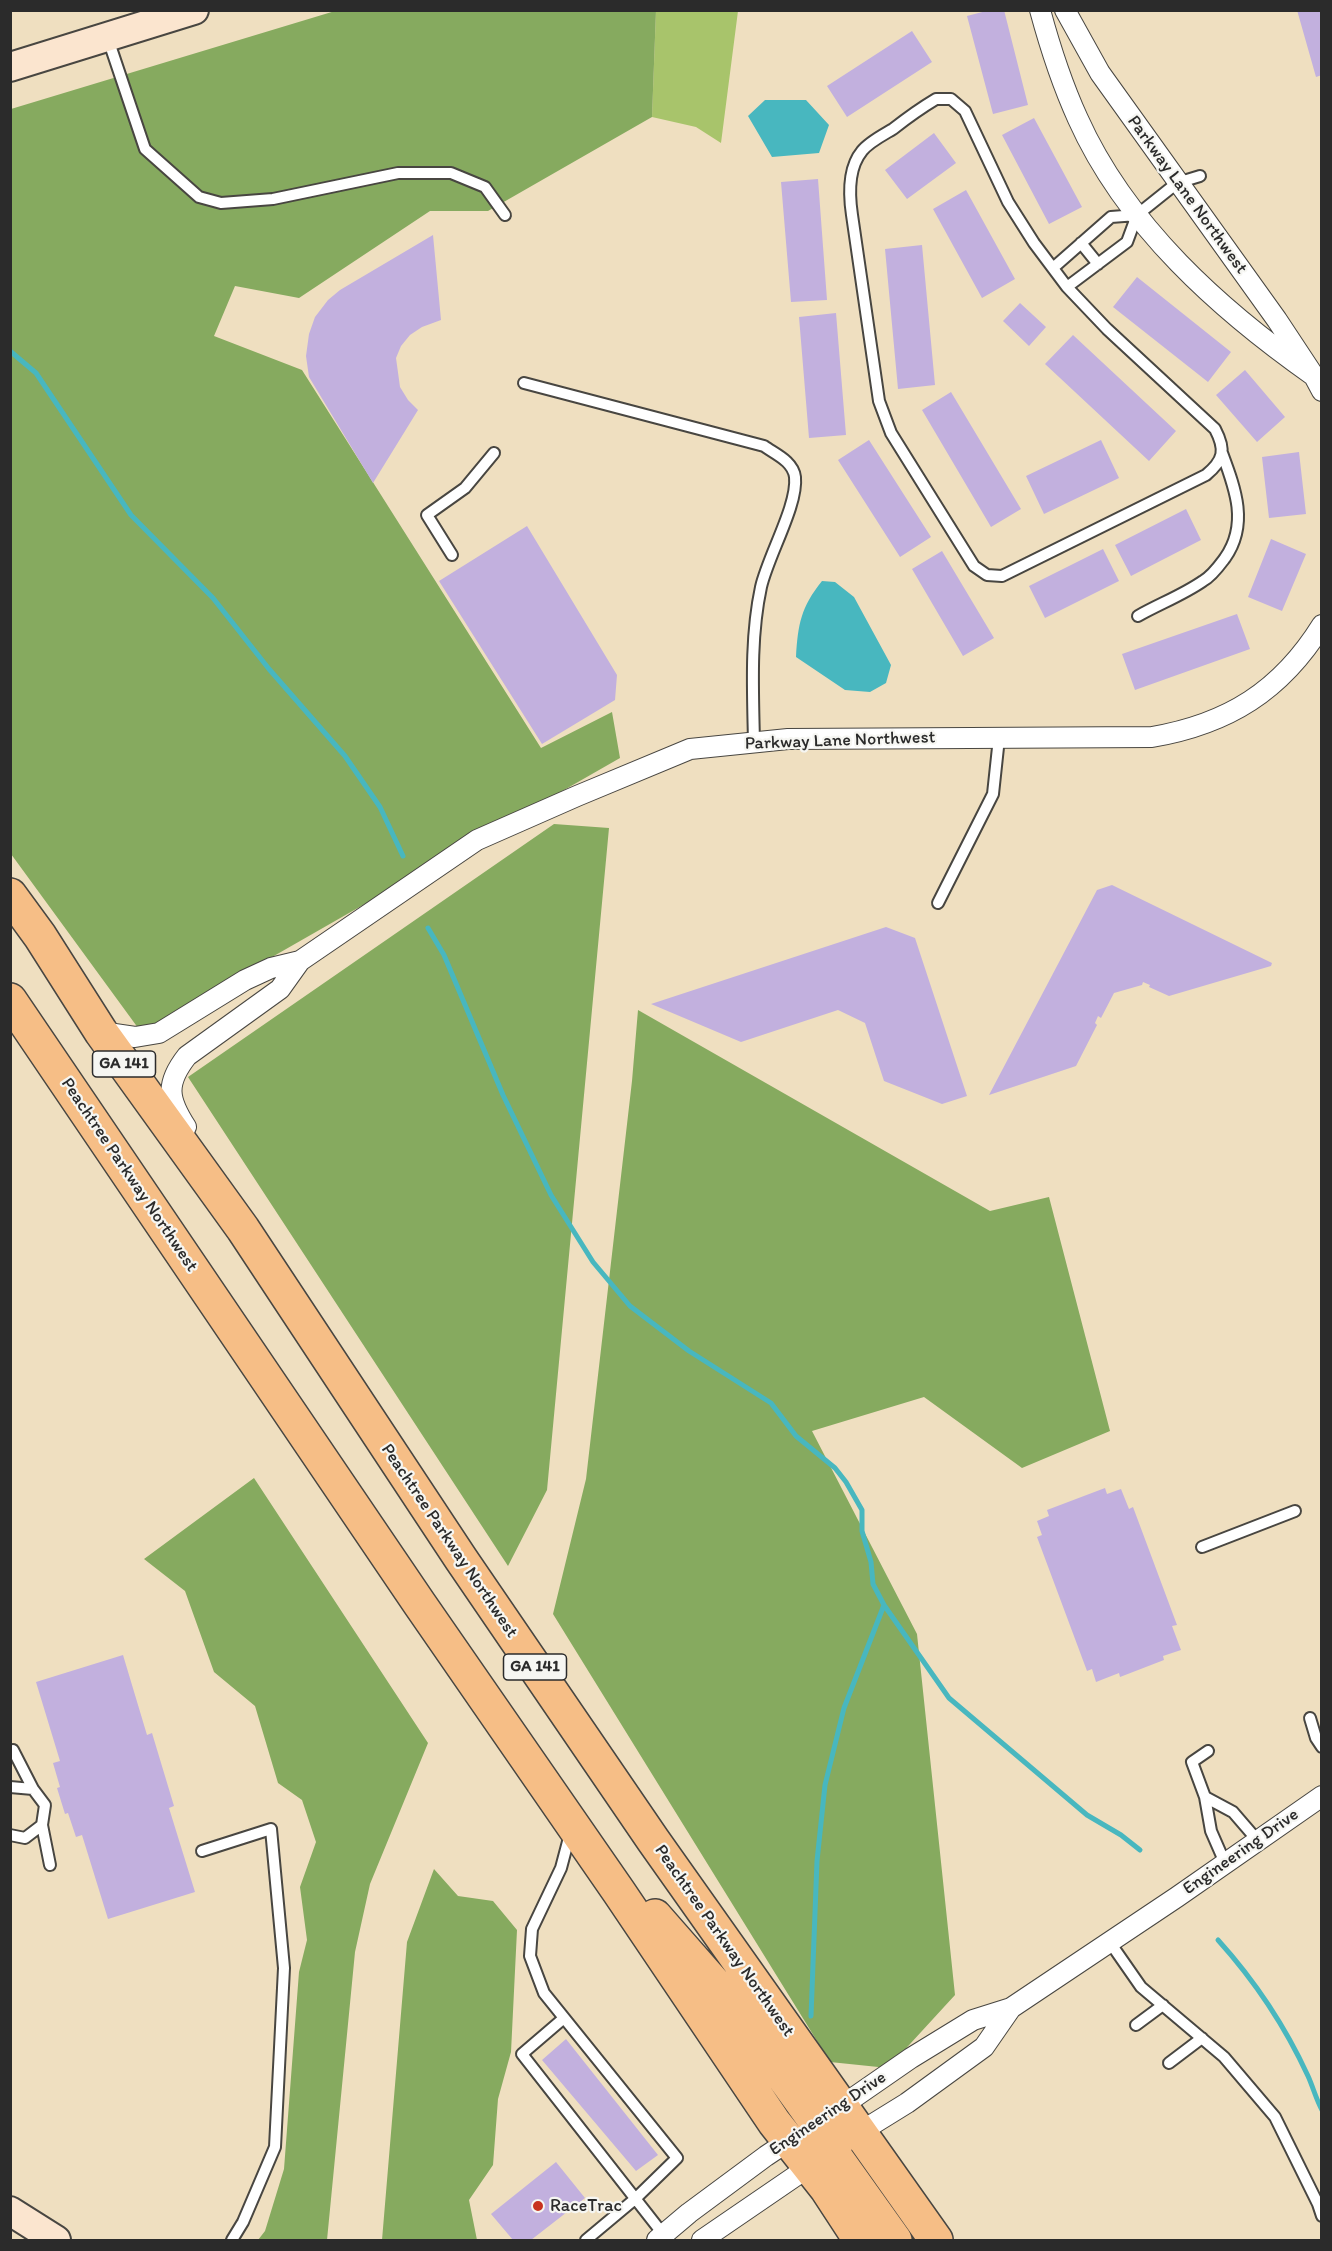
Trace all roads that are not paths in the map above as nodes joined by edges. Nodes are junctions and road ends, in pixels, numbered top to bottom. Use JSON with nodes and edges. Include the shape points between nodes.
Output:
{"nodes":[{"id":1,"x":194,"y":10,"type":"edge"},
{"id":2,"x":1040,"y":10,"type":"edge"},
{"id":3,"x":1065,"y":10,"type":"edge"},
{"id":4,"x":107,"y":36,"type":"junction"},
{"id":5,"x":10,"y":67,"type":"edge"},
{"id":6,"x":1200,"y":176,"type":"dead end"},
{"id":7,"x":1177,"y":183,"type":"junction"},
{"id":8,"x":505,"y":215,"type":"dead end"},
{"id":9,"x":1137,"y":215,"type":"junction"},
{"id":10,"x":1082,"y":243,"type":"junction"},
{"id":11,"x":1098,"y":264,"type":"junction"},
{"id":12,"x":1053,"y":268,"type":"junction"},
{"id":13,"x":1067,"y":287,"type":"junction"},
{"id":14,"x":524,"y":383,"type":"dead end"},
{"id":15,"x":1318,"y":383,"type":"edge"},
{"id":16,"x":494,"y":453,"type":"dead end"},
{"id":17,"x":1222,"y":453,"type":"junction"},
{"id":18,"x":452,"y":555,"type":"dead end"},
{"id":19,"x":1138,"y":616,"type":"dead end"},
{"id":20,"x":1322,"y":625,"type":"edge"},
{"id":21,"x":999,"y":738,"type":"junction"},
{"id":22,"x":754,"y":743,"type":"junction"},
{"id":23,"x":10,"y":895,"type":"edge"},
{"id":24,"x":938,"y":903,"type":"dead end"},
{"id":25,"x":300,"y":961,"type":"junction"},
{"id":26,"x":10,"y":1000,"type":"edge"},
{"id":27,"x":101,"y":1032,"type":"junction"},
{"id":28,"x":243,"y":1229,"type":"junction"},
{"id":29,"x":1295,"y":1511,"type":"dead end"},
{"id":30,"x":1202,"y":1546,"type":"dead end"},
{"id":31,"x":1310,"y":1718,"type":"dead end"},
{"id":32,"x":1322,"y":1747,"type":"edge"},
{"id":33,"x":13,"y":1750,"type":"dead end"},
{"id":34,"x":1208,"y":1751,"type":"dead end"},
{"id":35,"x":10,"y":1787,"type":"edge"},
{"id":36,"x":33,"y":1789,"type":"junction"},
{"id":37,"x":1322,"y":1796,"type":"edge"},
{"id":38,"x":1205,"y":1797,"type":"junction"},
{"id":39,"x":42,"y":1825,"type":"junction"},
{"id":40,"x":572,"y":1827,"type":"junction"},
{"id":41,"x":10,"y":1835,"type":"edge"},
{"id":42,"x":1258,"y":1841,"type":"junction"},
{"id":43,"x":202,"y":1851,"type":"dead end"},
{"id":44,"x":1225,"y":1863,"type":"junction"},
{"id":45,"x":50,"y":1864,"type":"dead end"},
{"id":46,"x":1109,"y":1941,"type":"junction"},
{"id":47,"x":1163,"y":2005,"type":"junction"},
{"id":48,"x":1011,"y":2008,"type":"junction"},
{"id":49,"x":564,"y":2018,"type":"junction"},
{"id":50,"x":1136,"y":2025,"type":"dead end"},
{"id":51,"x":1202,"y":2038,"type":"junction"},
{"id":52,"x":1169,"y":2063,"type":"dead end"},
{"id":53,"x":825,"y":2137,"type":"junction"},
{"id":54,"x":635,"y":2199,"type":"junction"},
{"id":55,"x":10,"y":2211,"type":"edge"},
{"id":56,"x":1322,"y":2216,"type":"edge"},
{"id":57,"x":660,"y":2237,"type":"edge"},
{"id":58,"x":710,"y":2238,"type":"edge"},
{"id":59,"x":56,"y":2241,"type":"edge"},
{"id":60,"x":232,"y":2241,"type":"edge"},
{"id":61,"x":586,"y":2241,"type":"edge"},
{"id":62,"x":860,"y":2241,"type":"edge"},
{"id":63,"x":895,"y":2241,"type":"edge"},
{"id":64,"x":936,"y":2241,"type":"edge"}],
"edges":[{"from":1,"to":4,"type":"street"},
{"from":2,"to":9,"type":"street","name":"Parkway Lane Northwest","via":[[1079,120]]},
{"from":3,"to":7,"type":"street","name":"Parkway Lane Northwest","via":[[1100,73]]},
{"from":4,"to":5,"type":"street"},
{"from":4,"to":8,"type":"lane","via":[[145,149],[199,197],[221,203],[273,199],[398,173],[451,173],[484,187]]},
{"from":6,"to":7,"type":"lane"},
{"from":7,"to":9,"type":"lane"},
{"from":7,"to":15,"type":"street","name":"Parkway Lane Northwest","via":[[1278,320]]},
{"from":9,"to":10,"type":"lane","via":[[1111,217]]},
{"from":9,"to":11,"type":"lane","via":[[1127,242]]},
{"from":9,"to":15,"type":"street","name":"Parkway Lane Northwest","via":[[1175,260]]},
{"from":10,"to":11,"type":"lane"},
{"from":10,"to":12,"type":"lane"},
{"from":11,"to":13,"type":"lane"},
{"from":12,"to":13,"type":"lane"},
{"from":12,"to":17,"type":"lane","via":[[1008,202],[965,111],[951,99],[936,99],[862,151],[849,195],[879,401],[891,433],[974,566],[987,575],[1002,576],[1019,569],[1206,475],[1218,465]]},
{"from":13,"to":17,"type":"lane","via":[[1215,429]]},
{"from":14,"to":22,"type":"lane","via":[[764,446],[788,462],[795,476],[794,491],[766,566],[754,631]]},
{"from":16,"to":18,"type":"lane","via":[[465,488],[427,515]]},
{"from":17,"to":19,"type":"lane","via":[[1235,489],[1238,533],[1234,545],[1205,580]]},
{"from":20,"to":21,"type":"street","name":"Parkway Lane Northwest","via":[[1274,684],[1245,705],[1204,725],[1152,737]]},
{"from":21,"to":22,"type":"street","name":"Parkway Lane Northwest","via":[[788,739]]},
{"from":21,"to":24,"type":"lane","via":[[993,794]]},
{"from":22,"to":25,"type":"street","name":"Parkway Lane Northwest","via":[[690,749],[477,840]]},
{"from":23,"to":27,"type":"highway","name":"Peachtree Parkway Northwest","number":"GA 141"},
{"from":25,"to":27,"type":"street","name":"Parkway Lane Northwest","via":[[245,980],[159,1033],[135,1037]]},
{"from":25,"to":28,"type":"street","name":"Parkway Lane Northwest","via":[[280,989],[187,1056],[172,1086],[174,1108],[216,1171]]},
{"from":26,"to":40,"type":"highway","name":"Peachtree Parkway Northwest","number":"GA 141"},
{"from":27,"to":28,"type":"highway","name":"Peachtree Parkway Northwest","number":"GA 141"},
{"from":28,"to":53,"type":"highway","name":"Peachtree Parkway Northwest","number":"GA 141","via":[[653,1840]]},
{"from":29,"to":30,"type":"lane"},
{"from":31,"to":32,"type":"lane"},
{"from":33,"to":36,"type":"lane"},
{"from":34,"to":38,"type":"lane","via":[[1192,1762]]},
{"from":35,"to":36,"type":"lane"},
{"from":36,"to":39,"type":"lane","via":[[45,1805]]},
{"from":37,"to":42,"type":"street","name":"Engineering Drive"},
{"from":38,"to":42,"type":"lane","via":[[1233,1812]]},
{"from":38,"to":44,"type":"lane","via":[[1211,1831]]},
{"from":39,"to":41,"type":"lane","via":[[25,1838]]},
{"from":39,"to":45,"type":"lane"},
{"from":40,"to":49,"type":"lane","via":[[561,1868],[532,1929],[530,1956],[544,1994]]},
{"from":40,"to":53,"type":"highway","name":"Peachtree Parkway Northwest","number":"GA 141","via":[[638,1923]]},
{"from":42,"to":44,"type":"street","name":"Engineering Drive"},
{"from":43,"to":60,"type":"lane","via":[[271,1829],[284,1968],[275,2147]]},
{"from":44,"to":46,"type":"street","name":"Engineering Drive"},
{"from":46,"to":47,"type":"lane","via":[[1141,1987]]},
{"from":46,"to":48,"type":"street","name":"Engineering Drive"},
{"from":47,"to":50,"type":"lane"},
{"from":47,"to":51,"type":"lane"},
{"from":48,"to":53,"type":"street","name":"Engineering Drive","via":[[973,2020],[911,2058]]},
{"from":48,"to":53,"type":"street","name":"Engineering Drive","via":[[984,2047],[908,2103]]},
{"from":49,"to":54,"type":"lane","via":[[677,2158]]},
{"from":49,"to":54,"type":"lane","via":[[522,2054]]},
{"from":51,"to":52,"type":"lane"},
{"from":51,"to":56,"type":"lane","via":[[1224,2057],[1275,2117]]},
{"from":53,"to":57,"type":"street","name":"Engineering Drive","via":[[766,2156]]},
{"from":53,"to":58,"type":"street","name":"Engineering Drive"},
{"from":53,"to":62,"type":"highway","name":"Peachtree Parkway Northwest","number":"GA 141"},
{"from":53,"to":63,"type":"highway"},
{"from":53,"to":64,"type":"highway","name":"Peachtree Parkway Northwest","number":"GA 141"},
{"from":54,"to":57,"type":"lane"},
{"from":54,"to":61,"type":"lane"},
{"from":55,"to":59,"type":"street"}]}
